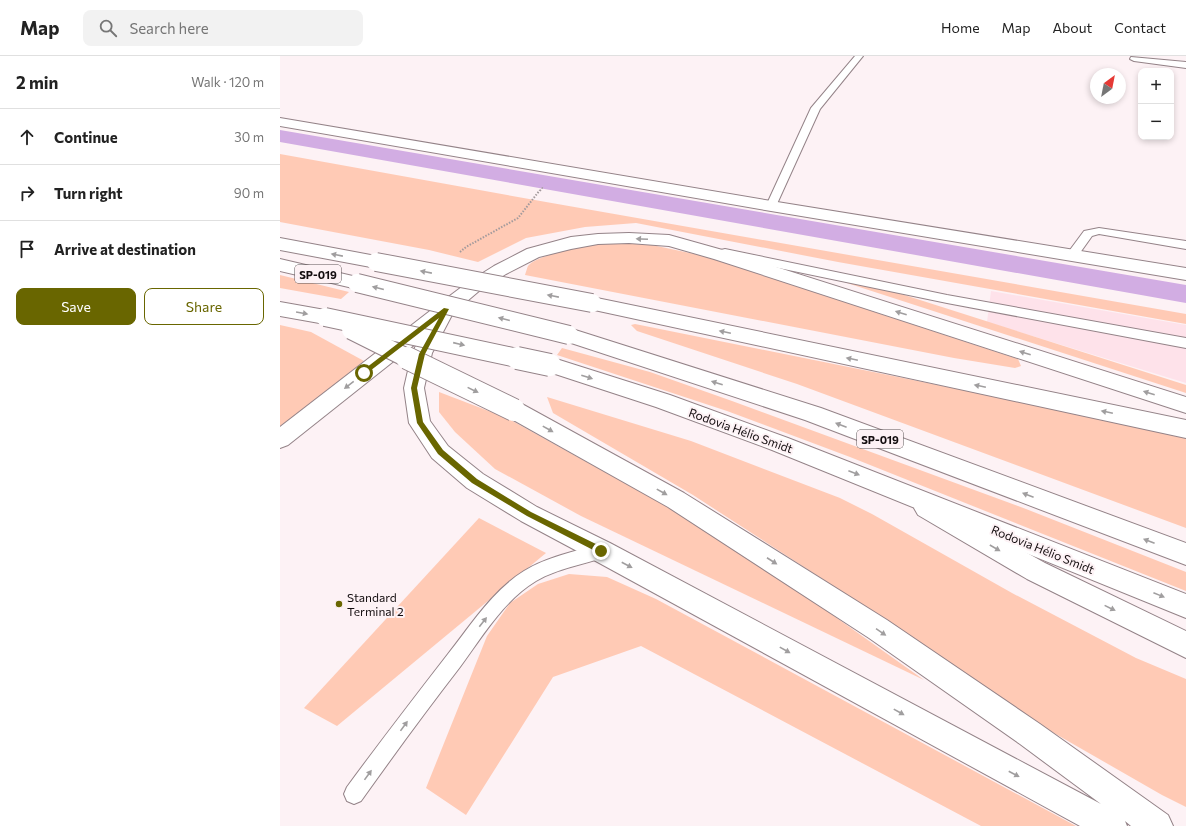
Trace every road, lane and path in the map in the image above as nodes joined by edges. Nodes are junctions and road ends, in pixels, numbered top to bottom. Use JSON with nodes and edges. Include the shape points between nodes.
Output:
{"nodes":[{"id":1,"x":859,"y":56,"type":"edge"},
{"id":2,"x":1134,"y":58,"type":"dead end"},
{"id":3,"x":1186,"y":65,"type":"edge"},
{"id":4,"x":280,"y":122,"type":"edge"},
{"id":5,"x":771,"y":206,"type":"junction"},
{"id":6,"x":669,"y":241,"type":"junction"},
{"id":7,"x":280,"y":244,"type":"edge"},
{"id":8,"x":1186,"y":245,"type":"edge"},
{"id":9,"x":1073,"y":254,"type":"junction"},
{"id":10,"x":280,"y":265,"type":"edge"},
{"id":11,"x":1186,"y":274,"type":"edge"},
{"id":12,"x":280,"y":309,"type":"edge"},
{"id":13,"x":446,"y":309,"type":"junction"},
{"id":14,"x":325,"y":317,"type":"junction"},
{"id":15,"x":1186,"y":343,"type":"edge"},
{"id":16,"x":1186,"y":405,"type":"edge"},
{"id":17,"x":1186,"y":429,"type":"edge"},
{"id":18,"x":280,"y":439,"type":"edge"},
{"id":19,"x":888,"y":486,"type":"junction"},
{"id":20,"x":601,"y":551,"type":"junction"},
{"id":21,"x":1186,"y":554,"type":"edge"},
{"id":22,"x":1186,"y":606,"type":"edge"},
{"id":23,"x":1186,"y":645,"type":"edge"},
{"id":24,"x":354,"y":794,"type":"dead end"},
{"id":25,"x":1111,"y":826,"type":"edge"},
{"id":26,"x":1157,"y":826,"type":"edge"}],
"edges":[{"from":1,"to":5,"type":"lane","via":[[816,108]]},
{"from":2,"to":3,"type":"lane"},
{"from":4,"to":5,"type":"main road"},
{"from":5,"to":9,"type":"main road"},
{"from":6,"to":13,"type":"main road","one_way":true,"via":[[598,239],[533,253],[473,287]]},
{"from":6,"to":15,"type":"lane","via":[[947,299]]},
{"from":16,"to":6,"type":"main road","one_way":true},
{"from":17,"to":7,"type":"main road","one_way":true,"bridge":true,"via":[[592,303]]},
{"from":8,"to":9,"type":"lane","via":[[1099,231],[1088,233]]},
{"from":9,"to":11,"type":"main road"},
{"from":21,"to":10,"type":"main road","number":"SP-019","one_way":true,"bridge":true,"via":[[813,414],[569,335]]},
{"from":12,"to":14,"type":"main road","name":"Rodovia Hélio Smidt","one_way":true},
{"from":13,"to":18,"type":"main road","one_way":true},
{"from":13,"to":20,"type":"main road","via":[[422,354],[414,388],[420,423],[440,452],[475,481],[529,514]]},
{"from":14,"to":19,"type":"main road","name":"Rodovia Hélio Smidt","one_way":true,"bridge":true,"via":[[550,365],[663,401]]},
{"from":14,"to":26,"type":"main road","one_way":true,"bridge":true,"via":[[514,410],[676,500],[872,625]]},
{"from":19,"to":22,"type":"main road","name":"Rodovia Hélio Smidt","one_way":true},
{"from":19,"to":23,"type":"main road","one_way":true,"via":[[1036,571]]},
{"from":24,"to":20,"type":"lane","one_way":true,"via":[[407,720],[496,605],[519,583],[538,572],[560,562]]},
{"from":20,"to":25,"type":"main road","one_way":true}]}
